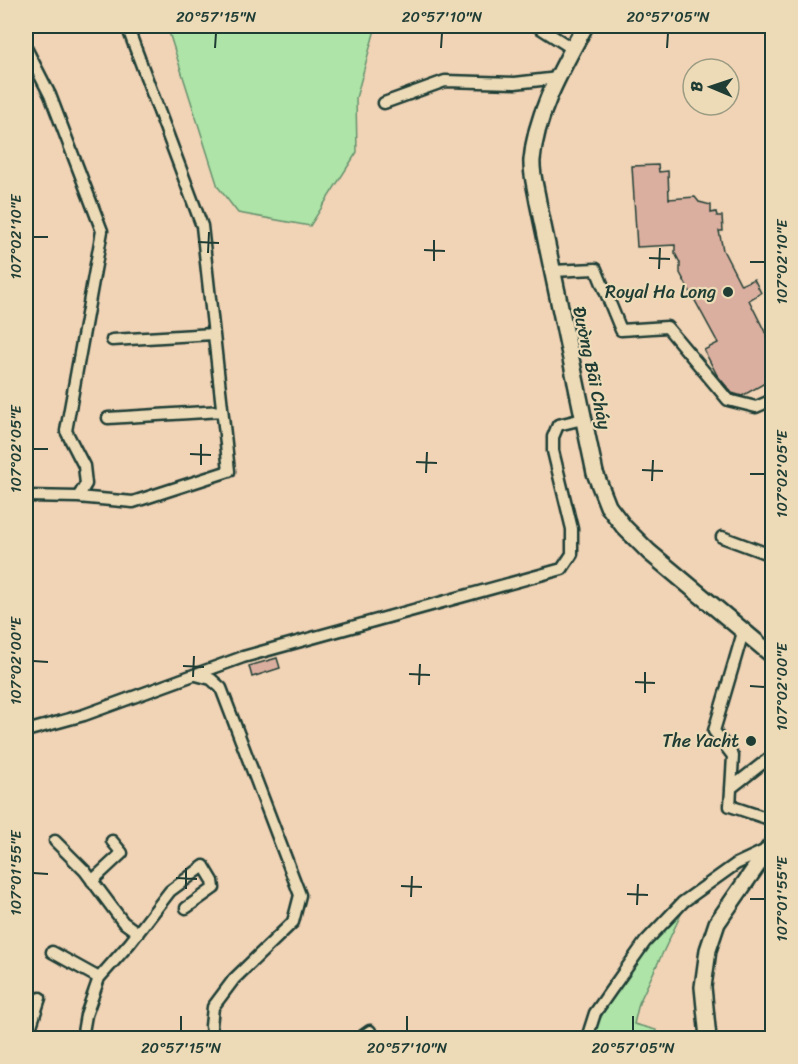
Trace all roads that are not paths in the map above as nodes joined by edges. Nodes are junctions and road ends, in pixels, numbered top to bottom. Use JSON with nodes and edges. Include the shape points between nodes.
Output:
{"nodes":[{"id":1,"x":127,"y":26,"type":"edge"},
{"id":2,"x":537,"y":26,"type":"edge"},
{"id":3,"x":585,"y":26,"type":"edge"},
{"id":4,"x":26,"y":48,"type":"edge"},
{"id":5,"x":573,"y":49,"type":"junction"},
{"id":6,"x":558,"y":78,"type":"junction"},
{"id":7,"x":384,"y":103,"type":"dead end"},
{"id":8,"x":552,"y":271,"type":"junction"},
{"id":9,"x":213,"y":334,"type":"junction"},
{"id":10,"x":112,"y":340,"type":"dead end"},
{"id":11,"x":772,"y":400,"type":"edge"},
{"id":12,"x":222,"y":411,"type":"junction"},
{"id":13,"x":108,"y":418,"type":"dead end"},
{"id":14,"x":583,"y":419,"type":"junction"},
{"id":15,"x":26,"y":496,"type":"edge"},
{"id":16,"x":78,"y":497,"type":"junction"},
{"id":17,"x":722,"y":537,"type":"dead end"},
{"id":18,"x":772,"y":550,"type":"edge"},
{"id":19,"x":744,"y":629,"type":"junction"},
{"id":20,"x":772,"y":655,"type":"edge"},
{"id":21,"x":196,"y":675,"type":"junction"},
{"id":22,"x":26,"y":731,"type":"edge"},
{"id":23,"x":772,"y":756,"type":"edge"},
{"id":24,"x":731,"y":788,"type":"junction"},
{"id":25,"x":772,"y":820,"type":"edge"},
{"id":26,"x":55,"y":841,"type":"dead end"},
{"id":27,"x":112,"y":842,"type":"dead end"},
{"id":28,"x":771,"y":846,"type":"edge"},
{"id":29,"x":92,"y":881,"type":"junction"},
{"id":30,"x":186,"y":908,"type":"dead end"},
{"id":31,"x":138,"y":933,"type":"junction"},
{"id":32,"x":52,"y":952,"type":"dead end"},
{"id":33,"x":99,"y":978,"type":"junction"},
{"id":34,"x":40,"y":998,"type":"dead end"},
{"id":35,"x":370,"y":1031,"type":"dead end"},
{"id":36,"x":27,"y":1038,"type":"edge"},
{"id":37,"x":82,"y":1038,"type":"edge"},
{"id":38,"x":214,"y":1038,"type":"edge"},
{"id":39,"x":360,"y":1038,"type":"edge"},
{"id":40,"x":587,"y":1038,"type":"edge"},
{"id":41,"x":708,"y":1038,"type":"edge"}],
"edges":[{"from":1,"to":9,"type":"street","via":[[201,226]]},
{"from":2,"to":5,"type":"street"},
{"from":3,"to":5,"type":"main road","name":"Đường Bãi Cháy"},
{"from":4,"to":16,"type":"street","via":[[50,95],[102,231],[66,431],[84,466],[86,484]]},
{"from":5,"to":6,"type":"main road","name":"Đường Bãi Cháy"},
{"from":6,"to":7,"type":"street","via":[[515,83],[445,81]]},
{"from":6,"to":8,"type":"main road","name":"Đường Bãi Cháy","via":[[540,119],[532,162]]},
{"from":8,"to":11,"type":"street","via":[[596,269],[621,330],[667,327],[728,400],[756,407]]},
{"from":8,"to":14,"type":"main road","name":"Đường Bãi Cháy"},
{"from":9,"to":10,"type":"street"},
{"from":9,"to":12,"type":"street"},
{"from":12,"to":13,"type":"street"},
{"from":12,"to":16,"type":"street","via":[[229,471],[133,502]]},
{"from":14,"to":19,"type":"main road","name":"Đường Bãi Cháy","via":[[595,473],[608,506],[624,527]]},
{"from":14,"to":21,"type":"street","via":[[558,425],[553,437],[572,529],[572,554],[562,568],[243,657]]},
{"from":15,"to":16,"type":"street"},
{"from":17,"to":18,"type":"street","via":[[768,554]]},
{"from":19,"to":20,"type":"main road","name":"Đường Bãi Cháy"},
{"from":19,"to":24,"type":"street","via":[[714,731],[733,756]]},
{"from":21,"to":22,"type":"street","via":[[84,716]]},
{"from":21,"to":38,"type":"street","via":[[211,679],[221,688],[300,895],[293,922],[234,980],[213,1007]]},
{"from":23,"to":24,"type":"street"},
{"from":24,"to":25,"type":"street","via":[[730,806]]},
{"from":26,"to":29,"type":"street"},
{"from":27,"to":29,"type":"street","via":[[122,853]]},
{"from":28,"to":40,"type":"street","via":[[736,864],[683,902],[645,942],[611,990],[595,1013]]},
{"from":28,"to":41,"type":"main road","via":[[717,922],[703,987]]},
{"from":29,"to":31,"type":"street","via":[[123,922]]},
{"from":30,"to":31,"type":"street","via":[[214,888],[204,866],[170,891]]},
{"from":31,"to":33,"type":"street"},
{"from":32,"to":33,"type":"street"},
{"from":33,"to":37,"type":"street"},
{"from":34,"to":36,"type":"street"},
{"from":35,"to":39,"type":"street"}]}
